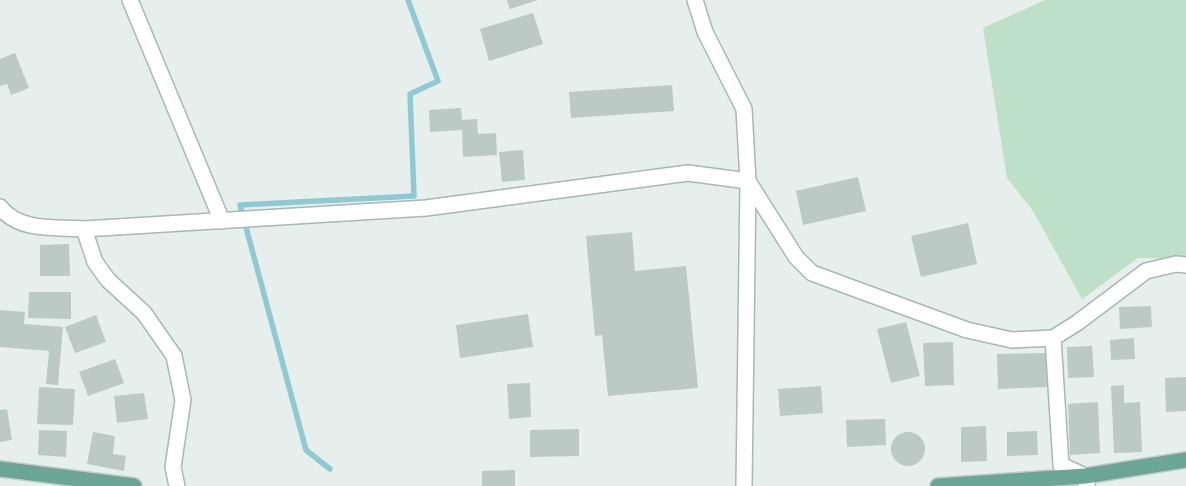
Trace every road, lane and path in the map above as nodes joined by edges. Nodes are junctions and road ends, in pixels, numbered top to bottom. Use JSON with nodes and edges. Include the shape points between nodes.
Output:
{"nodes":[{"id":1,"x":130,"y":0,"type":"edge"},
{"id":2,"x":695,"y":0,"type":"edge"},
{"id":3,"x":748,"y":181,"type":"junction"},
{"id":4,"x":0,"y":208,"type":"edge"},
{"id":5,"x":222,"y":221,"type":"junction"},
{"id":6,"x":84,"y":229,"type":"junction"},
{"id":7,"x":1186,"y":265,"type":"edge"},
{"id":8,"x":1053,"y":338,"type":"junction"},
{"id":9,"x":1186,"y":460,"type":"edge"},
{"id":10,"x":0,"y":469,"type":"edge"},
{"id":11,"x":1086,"y":481,"type":"edge"},
{"id":12,"x":134,"y":486,"type":"edge"},
{"id":13,"x":176,"y":486,"type":"edge"},
{"id":14,"x":744,"y":486,"type":"edge"},
{"id":15,"x":938,"y":486,"type":"edge"}],
"edges":[{"from":1,"to":5,"type":"street"},
{"from":2,"to":3,"type":"street","via":[[705,32],[744,109]]},
{"from":3,"to":5,"type":"street","via":[[688,173],[426,208]]},
{"from":3,"to":8,"type":"street","via":[[796,257],[812,273],[967,330],[1012,340]]},
{"from":3,"to":14,"type":"street"},
{"from":4,"to":6,"type":"street","via":[[15,222]]},
{"from":5,"to":6,"type":"street"},
{"from":6,"to":13,"type":"street","via":[[95,262],[108,280],[144,313],[174,356],[183,400],[174,466]]},
{"from":7,"to":8,"type":"street","via":[[1146,271]]},
{"from":8,"to":11,"type":"street","via":[[1061,465]]},
{"from":9,"to":11,"type":"main road"},
{"from":10,"to":12,"type":"main road"},
{"from":11,"to":15,"type":"main road"}]}
